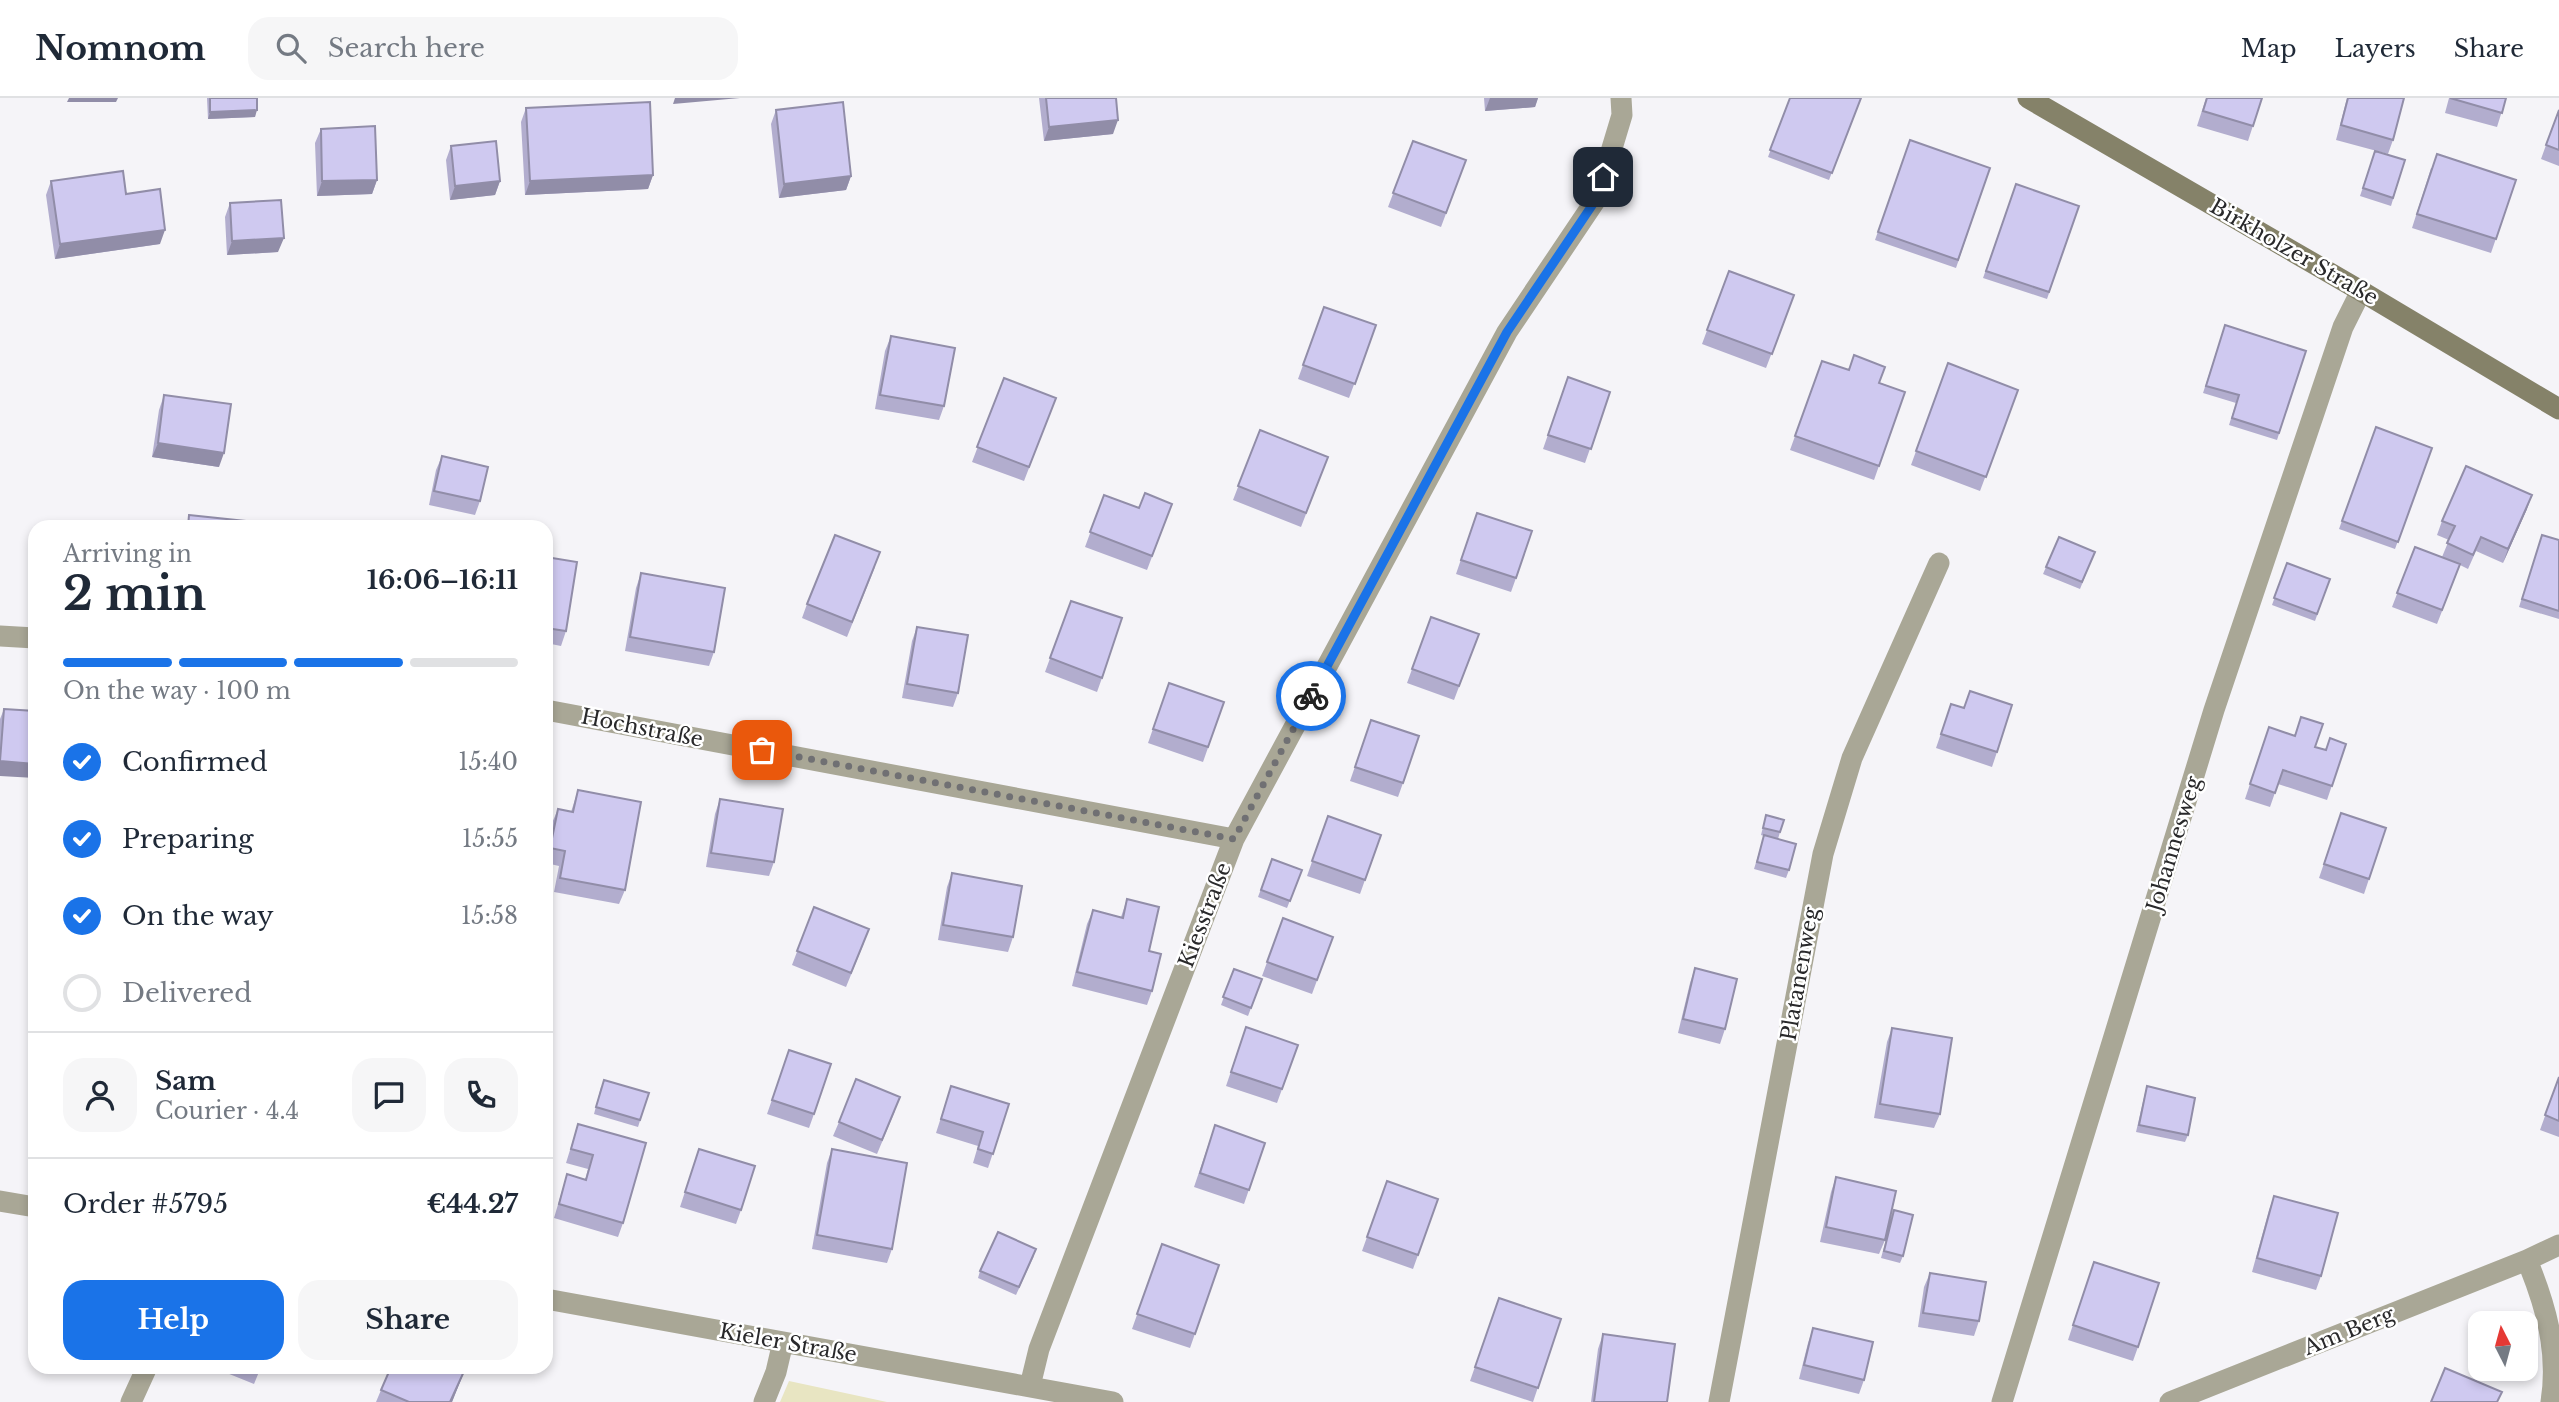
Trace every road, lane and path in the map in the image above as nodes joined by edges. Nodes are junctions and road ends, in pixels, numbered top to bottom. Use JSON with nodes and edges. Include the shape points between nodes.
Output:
{"nodes":[{"id":1,"x":1621,"y":98,"type":"edge"},
{"id":2,"x":2028,"y":98,"type":"edge"},
{"id":3,"x":2361,"y":290,"type":"junction"},
{"id":4,"x":2559,"y":409,"type":"edge"},
{"id":5,"x":1939,"y":563,"type":"dead end"},
{"id":6,"x":0,"y":636,"type":"edge"},
{"id":7,"x":28,"y":638,"type":"edge"},
{"id":8,"x":553,"y":711,"type":"edge"},
{"id":9,"x":1234,"y":839,"type":"junction"},
{"id":10,"x":0,"y":1201,"type":"edge"},
{"id":11,"x":28,"y":1206,"type":"edge"},
{"id":12,"x":2559,"y":1245,"type":"edge"},
{"id":13,"x":2527,"y":1260,"type":"junction"},
{"id":14,"x":553,"y":1300,"type":"edge"},
{"id":15,"x":783,"y":1342,"type":"junction"},
{"id":16,"x":144,"y":1374,"type":"edge"},
{"id":17,"x":1030,"y":1386,"type":"junction"},
{"id":18,"x":131,"y":1402,"type":"edge"},
{"id":19,"x":764,"y":1402,"type":"edge"},
{"id":20,"x":1113,"y":1402,"type":"edge"},
{"id":21,"x":1719,"y":1402,"type":"edge"},
{"id":22,"x":2002,"y":1402,"type":"edge"},
{"id":23,"x":2170,"y":1402,"type":"edge"},
{"id":24,"x":2551,"y":1402,"type":"edge"}],
"edges":[{"from":1,"to":9,"type":"street","name":"Kiesstraße","via":[[1622,115],[1597,198],[1507,332]]},
{"from":2,"to":3,"type":"street","name":"Birkholzer Straße"},
{"from":3,"to":4,"type":"street","name":"Birkholzer Straße"},
{"from":3,"to":22,"type":"street","name":"Johannesweg","via":[[2343,327],[2214,710]]},
{"from":5,"to":21,"type":"street","name":"Platanenweg","via":[[1852,758],[1823,854]]},
{"from":6,"to":7,"type":"street"},
{"from":8,"to":9,"type":"street","name":"Hochstraße"},
{"from":9,"to":17,"type":"street","name":"Kiesstraße","via":[[1039,1349]]},
{"from":10,"to":11,"type":"street"},
{"from":12,"to":13,"type":"street","name":"Am Berg"},
{"from":13,"to":23,"type":"street","name":"Am Berg"},
{"from":13,"to":24,"type":"street","via":[[2549,1313],[2557,1364]]},
{"from":14,"to":15,"type":"street","name":"Kieler Straße"},
{"from":15,"to":17,"type":"street","name":"Kieler Straße"},
{"from":15,"to":19,"type":"street"},
{"from":16,"to":18,"type":"street"},
{"from":17,"to":20,"type":"street"}]}
